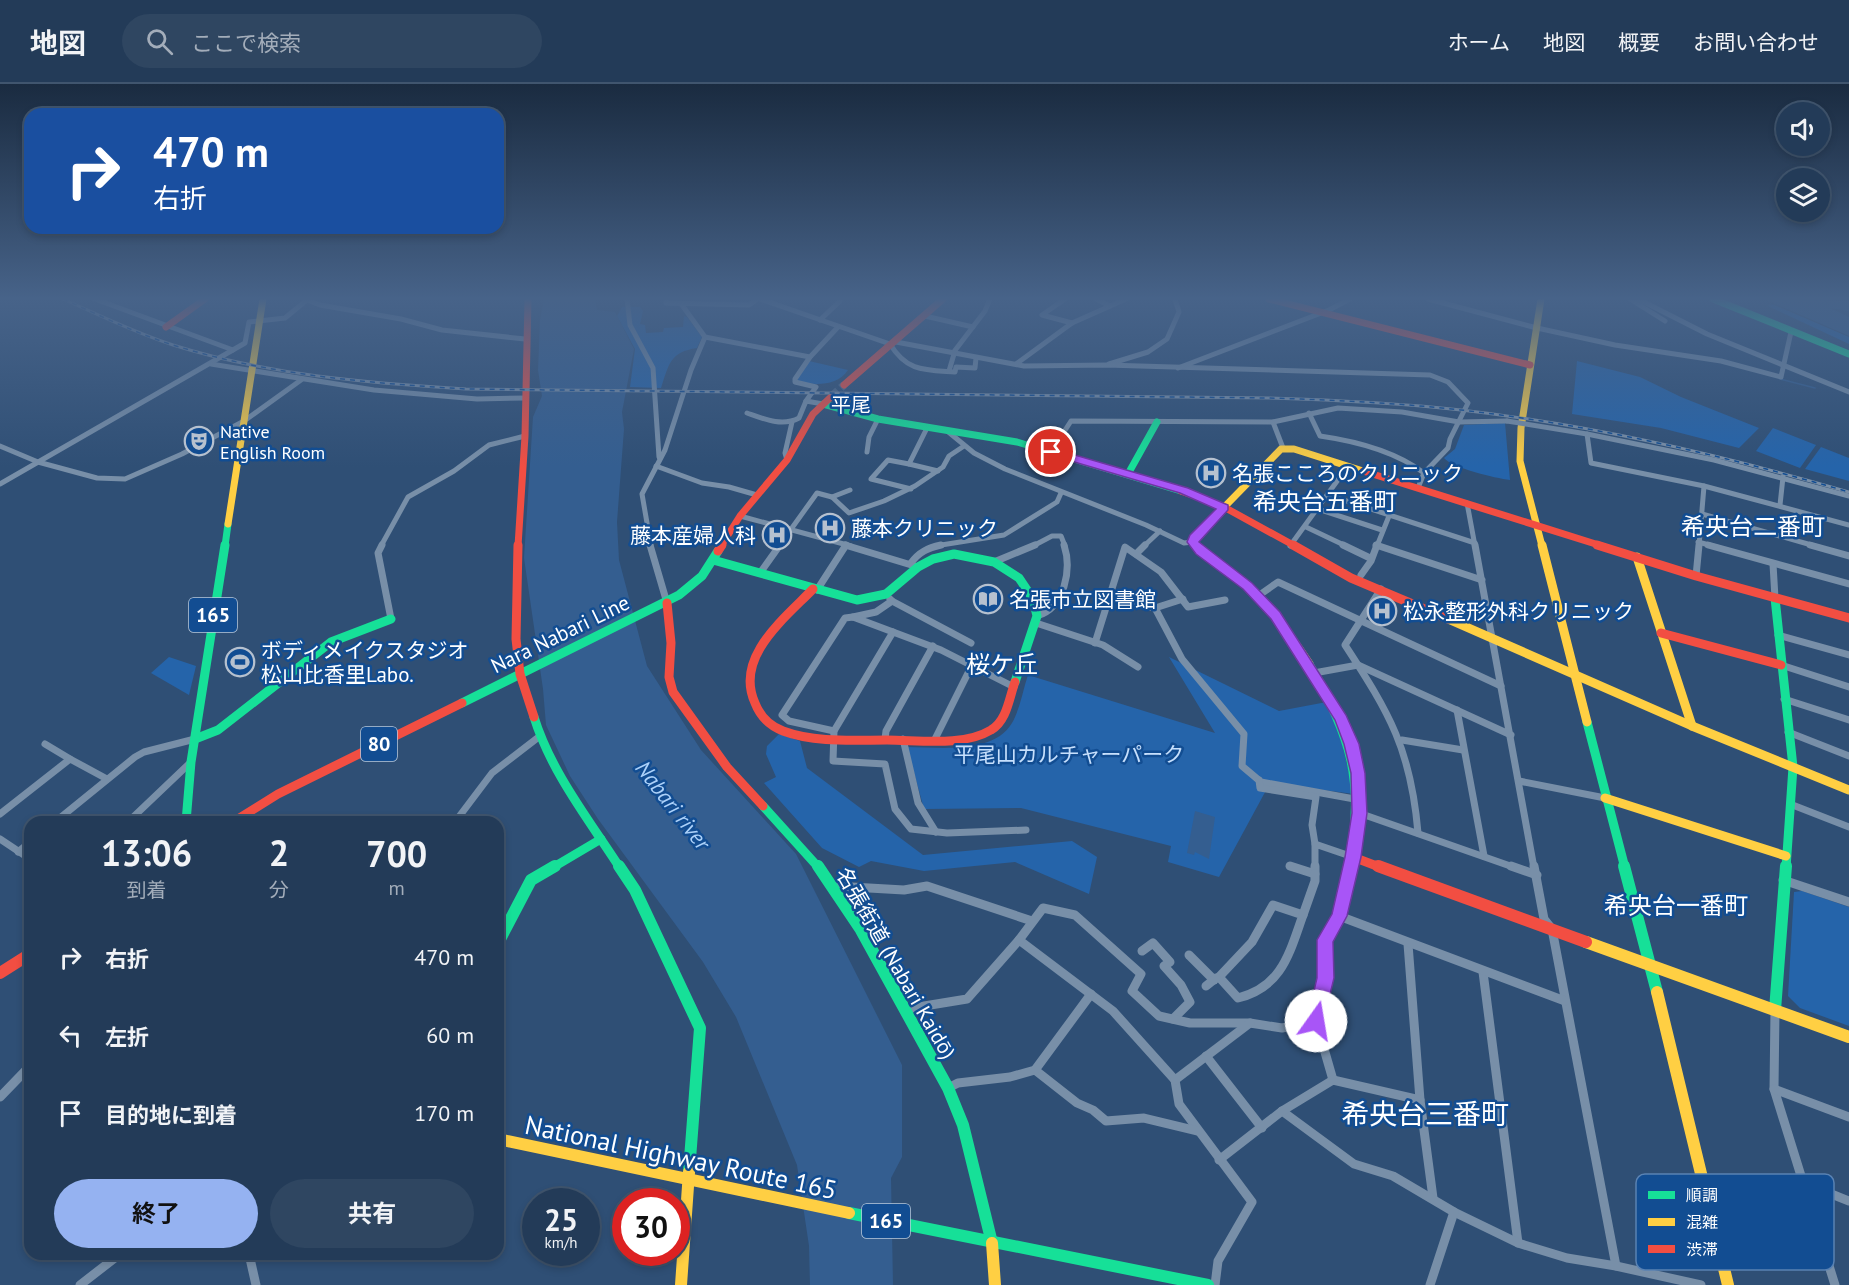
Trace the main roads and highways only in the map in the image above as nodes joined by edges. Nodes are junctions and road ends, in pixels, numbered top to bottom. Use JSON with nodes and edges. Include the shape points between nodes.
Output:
{"nodes":[{"id":1,"x":256,"y":355,"type":"edge"},
{"id":2,"x":525,"y":355,"type":"edge"},
{"id":3,"x":879,"y":355,"type":"edge"},
{"id":4,"x":1491,"y":355,"type":"edge"},
{"id":5,"x":1532,"y":355,"type":"edge"},
{"id":6,"x":1530,"y":365,"type":"junction"},
{"id":7,"x":844,"y":385,"type":"tunnel mouth"},
{"id":8,"x":832,"y":396,"type":"tunnel mouth"},
{"id":9,"x":823,"y":404,"type":"junction"},
{"id":10,"x":1157,"y":422,"type":"road end"},
{"id":11,"x":1128,"y":474,"type":"junction"},
{"id":12,"x":1223,"y":508,"type":"junction"},
{"id":13,"x":1536,"y":525,"type":"junction"},
{"id":14,"x":1637,"y":557,"type":"junction"},
{"id":15,"x":713,"y":560,"type":"junction"},
{"id":16,"x":815,"y":589,"type":"junction"},
{"id":17,"x":1775,"y":598,"type":"junction"},
{"id":18,"x":667,"y":603,"type":"junction"},
{"id":19,"x":1849,"y":618,"type":"edge"},
{"id":20,"x":392,"y":619,"type":"road end"},
{"id":21,"x":1661,"y":633,"type":"junction"},
{"id":22,"x":1781,"y":665,"type":"junction"},
{"id":23,"x":523,"y":672,"type":"junction"},
{"id":24,"x":1576,"y":676,"type":"junction"},
{"id":25,"x":1692,"y":726,"type":"junction"},
{"id":26,"x":195,"y":739,"type":"junction"},
{"id":27,"x":1793,"y":767,"type":"junction"},
{"id":28,"x":1849,"y":790,"type":"edge"},
{"id":29,"x":1605,"y":798,"type":"junction"},
{"id":30,"x":186,"y":816,"type":"edge"},
{"id":31,"x":243,"y":816,"type":"edge"},
{"id":32,"x":601,"y":839,"type":"junction"},
{"id":33,"x":1786,"y":856,"type":"junction"},
{"id":34,"x":1353,"y":857,"type":"junction"},
{"id":35,"x":1339,"y":916,"type":"road end"},
{"id":36,"x":504,"y":932,"type":"edge"},
{"id":37,"x":24,"y":958,"type":"edge"},
{"id":38,"x":1650,"y":965,"type":"junction"},
{"id":39,"x":0,"y":973,"type":"edge"},
{"id":40,"x":1775,"y":1010,"type":"junction"},
{"id":41,"x":1849,"y":1037,"type":"edge"},
{"id":42,"x":504,"y":1140,"type":"edge"},
{"id":43,"x":1701,"y":1174,"type":"edge"},
{"id":44,"x":687,"y":1180,"type":"junction"},
{"id":45,"x":992,"y":1243,"type":"junction"},
{"id":46,"x":1724,"y":1270,"type":"edge"},
{"id":47,"x":681,"y":1285,"type":"edge"},
{"id":48,"x":994,"y":1285,"type":"edge"},
{"id":49,"x":1205,"y":1285,"type":"edge"},
{"id":50,"x":1728,"y":1285,"type":"edge"}],
"edges":[{"from":1,"to":26,"type":"main road","number":"165"},
{"from":2,"to":23,"type":"main road","via":[[516,639]]},
{"from":3,"to":7,"type":"main road"},
{"from":4,"to":6,"type":"main road"},
{"from":5,"to":6,"type":"main road"},
{"from":6,"to":13,"type":"main road","via":[[1520,461]]},
{"from":8,"to":9,"type":"main road","name":"Nara Nabari Line","number":"80"},
{"from":9,"to":11,"type":"main road","via":[[878,419],[1017,442]]},
{"from":9,"to":15,"type":"main road","name":"Nara Nabari Line","number":"80","via":[[787,460],[740,516]]},
{"from":10,"to":11,"type":"main road"},
{"from":11,"to":12,"type":"main road"},
{"from":12,"to":13,"type":"main road","via":[[1283,448]]},
{"from":12,"to":24,"type":"main road","via":[[1340,572]]},
{"from":12,"to":34,"type":"main road","via":[[1193,542],[1258,596],[1284,626],[1337,710],[1358,773],[1360,800]]},
{"from":13,"to":14,"type":"main road"},
{"from":13,"to":24,"type":"main road"},
{"from":14,"to":17,"type":"main road"},
{"from":14,"to":21,"type":"main road"},
{"from":15,"to":16,"type":"main road"},
{"from":15,"to":18,"type":"main road","name":"Nara Nabari Line","number":"80","via":[[692,585]]},
{"from":16,"to":16,"type":"main road","via":[[787,613],[750,667],[748,682],[754,702],[764,719],[777,729],[797,734],[935,740],[993,729],[1000,721],[1037,620],[1033,599],[1023,583],[994,562],[954,554],[914,565],[889,597],[857,600]]},
{"from":17,"to":19,"type":"main road"},
{"from":17,"to":22,"type":"main road"},
{"from":18,"to":23,"type":"main road","name":"Nara Nabari Line","number":"80"},
{"from":18,"to":45,"type":"main road","name":"名張街道 (Nabari Kaidō)","via":[[669,677],[674,692],[728,766],[834,886],[906,1009],[963,1125]]},
{"from":20,"to":26,"type":"main road","via":[[331,642],[218,730]]},
{"from":21,"to":22,"type":"main road"},
{"from":21,"to":25,"type":"main road"},
{"from":22,"to":27,"type":"main road"},
{"from":23,"to":31,"type":"main road","name":"Nara Nabari Line","number":"80","via":[[278,794]]},
{"from":23,"to":32,"type":"main road","via":[[540,736]]},
{"from":24,"to":25,"type":"main road"},
{"from":24,"to":29,"type":"main road"},
{"from":25,"to":27,"type":"main road"},
{"from":26,"to":30,"type":"main road","number":"165"},
{"from":27,"to":28,"type":"main road"},
{"from":27,"to":33,"type":"main road"},
{"from":29,"to":33,"type":"main road"},
{"from":29,"to":38,"type":"main road"},
{"from":32,"to":36,"type":"main road","via":[[531,880]]},
{"from":32,"to":44,"type":"main road","via":[[635,890],[700,1028]]},
{"from":33,"to":40,"type":"main road"},
{"from":34,"to":35,"type":"main road"},
{"from":34,"to":38,"type":"main road"},
{"from":37,"to":39,"type":"main road"},
{"from":38,"to":40,"type":"main road"},
{"from":38,"to":43,"type":"main road"},
{"from":40,"to":41,"type":"main road"},
{"from":42,"to":44,"type":"main road","name":"National Highway Route 165","number":"165"},
{"from":44,"to":45,"type":"main road","name":"National Highway Route 165","number":"165"},
{"from":44,"to":47,"type":"main road"},
{"from":45,"to":48,"type":"main road","name":"名張街道 (Nabari Kaidō)"},
{"from":45,"to":49,"type":"main road","name":"National Highway Route 165","number":"165"},
{"from":46,"to":50,"type":"main road"}]}
